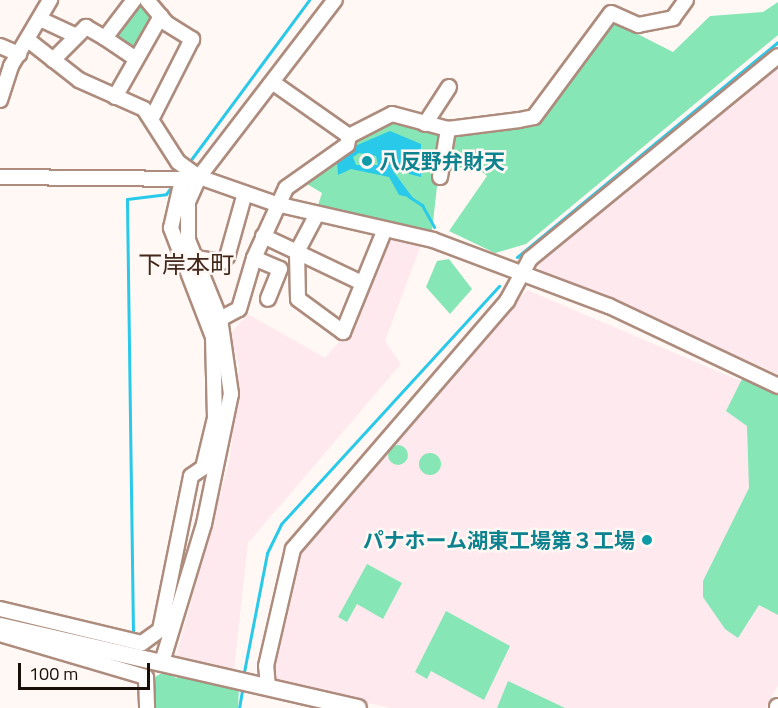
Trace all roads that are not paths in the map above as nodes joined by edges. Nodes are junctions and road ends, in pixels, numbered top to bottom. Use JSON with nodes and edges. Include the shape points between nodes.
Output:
{"nodes":[{"id":1,"x":50,"y":0,"type":"edge"},
{"id":2,"x":134,"y":0,"type":"edge"},
{"id":3,"x":147,"y":0,"type":"edge"},
{"id":4,"x":335,"y":0,"type":"edge"},
{"id":5,"x":686,"y":0,"type":"edge"},
{"id":6,"x":161,"y":16,"type":"junction"},
{"id":7,"x":40,"y":19,"type":"junction"},
{"id":8,"x":76,"y":36,"type":"junction"},
{"id":9,"x":105,"y":38,"type":"junction"},
{"id":10,"x":28,"y":40,"type":"junction"},
{"id":11,"x":0,"y":46,"type":"edge"},
{"id":12,"x":19,"y":54,"type":"junction"},
{"id":13,"x":778,"y":56,"type":"edge"},
{"id":14,"x":133,"y":57,"type":"junction"},
{"id":15,"x":53,"y":60,"type":"junction"},
{"id":16,"x":275,"y":84,"type":"junction"},
{"id":17,"x":449,"y":87,"type":"dead end"},
{"id":18,"x":115,"y":97,"type":"junction"},
{"id":19,"x":0,"y":100,"type":"edge"},
{"id":20,"x":152,"y":118,"type":"junction"},
{"id":21,"x":425,"y":124,"type":"junction"},
{"id":22,"x":448,"y":129,"type":"junction"},
{"id":23,"x":349,"y":135,"type":"junction"},
{"id":24,"x":0,"y":177,"type":"edge"},
{"id":25,"x":199,"y":177,"type":"junction"},
{"id":26,"x":440,"y":177,"type":"dead end"},
{"id":27,"x":182,"y":180,"type":"junction"},
{"id":28,"x":245,"y":193,"type":"junction"},
{"id":29,"x":276,"y":204,"type":"junction"},
{"id":30,"x":317,"y":214,"type":"junction"},
{"id":31,"x":385,"y":229,"type":"junction"},
{"id":32,"x":263,"y":236,"type":"junction"},
{"id":33,"x":297,"y":252,"type":"junction"},
{"id":34,"x":196,"y":258,"type":"junction"},
{"id":35,"x":254,"y":258,"type":"junction"},
{"id":36,"x":520,"y":276,"type":"junction"},
{"id":37,"x":362,"y":283,"type":"junction"},
{"id":38,"x":268,"y":299,"type":"dead end"},
{"id":39,"x":219,"y":319,"type":"junction"},
{"id":40,"x":778,"y":386,"type":"edge"},
{"id":41,"x":0,"y":609,"type":"edge"},
{"id":42,"x":0,"y":626,"type":"edge"},
{"id":43,"x":0,"y":634,"type":"edge"},
{"id":44,"x":163,"y":659,"type":"junction"},
{"id":45,"x":268,"y":687,"type":"junction"},
{"id":46,"x":147,"y":708,"type":"edge"},
{"id":47,"x":358,"y":708,"type":"edge"}],
"edges":[{"from":1,"to":7,"type":"street"},
{"from":2,"to":9,"type":"street"},
{"from":3,"to":6,"type":"street"},
{"from":4,"to":16,"type":"street"},
{"from":5,"to":22,"type":"street","via":[[673,18],[638,25],[611,13],[534,117]]},
{"from":6,"to":14,"type":"street"},
{"from":6,"to":20,"type":"street","via":[[192,39]]},
{"from":7,"to":8,"type":"street"},
{"from":7,"to":10,"type":"street"},
{"from":8,"to":9,"type":"street","via":[[87,27]]},
{"from":8,"to":15,"type":"street"},
{"from":9,"to":14,"type":"street"},
{"from":10,"to":12,"type":"street"},
{"from":10,"to":15,"type":"street"},
{"from":11,"to":12,"type":"street"},
{"from":12,"to":19,"type":"street"},
{"from":13,"to":36,"type":"street","via":[[530,259]]},
{"from":14,"to":18,"type":"street"},
{"from":15,"to":18,"type":"street"},
{"from":16,"to":23,"type":"street"},
{"from":16,"to":25,"type":"street"},
{"from":17,"to":21,"type":"street"},
{"from":18,"to":20,"type":"street"},
{"from":20,"to":25,"type":"street","via":[[178,162]]},
{"from":21,"to":22,"type":"street"},
{"from":21,"to":23,"type":"street","via":[[392,114]]},
{"from":22,"to":26,"type":"street"},
{"from":23,"to":29,"type":"street","via":[[347,145],[300,176]]},
{"from":24,"to":27,"type":"street"},
{"from":25,"to":27,"type":"street"},
{"from":25,"to":28,"type":"street"},
{"from":25,"to":34,"type":"street","via":[[184,222]]},
{"from":27,"to":41,"type":"street","via":[[171,228],[213,337],[215,418],[203,468],[191,477],[160,630],[142,643]]},
{"from":28,"to":29,"type":"street"},
{"from":28,"to":34,"type":"street","via":[[224,260]]},
{"from":29,"to":30,"type":"street"},
{"from":29,"to":32,"type":"street"},
{"from":30,"to":31,"type":"street"},
{"from":30,"to":33,"type":"street"},
{"from":31,"to":36,"type":"street","via":[[433,240]]},
{"from":31,"to":37,"type":"street"},
{"from":32,"to":33,"type":"street"},
{"from":32,"to":35,"type":"street"},
{"from":33,"to":37,"type":"street"},
{"from":33,"to":37,"type":"street","via":[[298,299],[343,332]]},
{"from":34,"to":39,"type":"street"},
{"from":35,"to":38,"type":"street","via":[[280,270]]},
{"from":35,"to":39,"type":"street","via":[[239,309]]},
{"from":36,"to":40,"type":"street","via":[[609,306]]},
{"from":36,"to":45,"type":"street","via":[[507,300],[293,549],[266,666]]},
{"from":39,"to":44,"type":"street","via":[[231,373],[230,409],[204,524]]},
{"from":42,"to":44,"type":"main road"},
{"from":43,"to":46,"type":"street","via":[[146,677]]},
{"from":44,"to":45,"type":"main road"},
{"from":45,"to":47,"type":"main road"}]}
